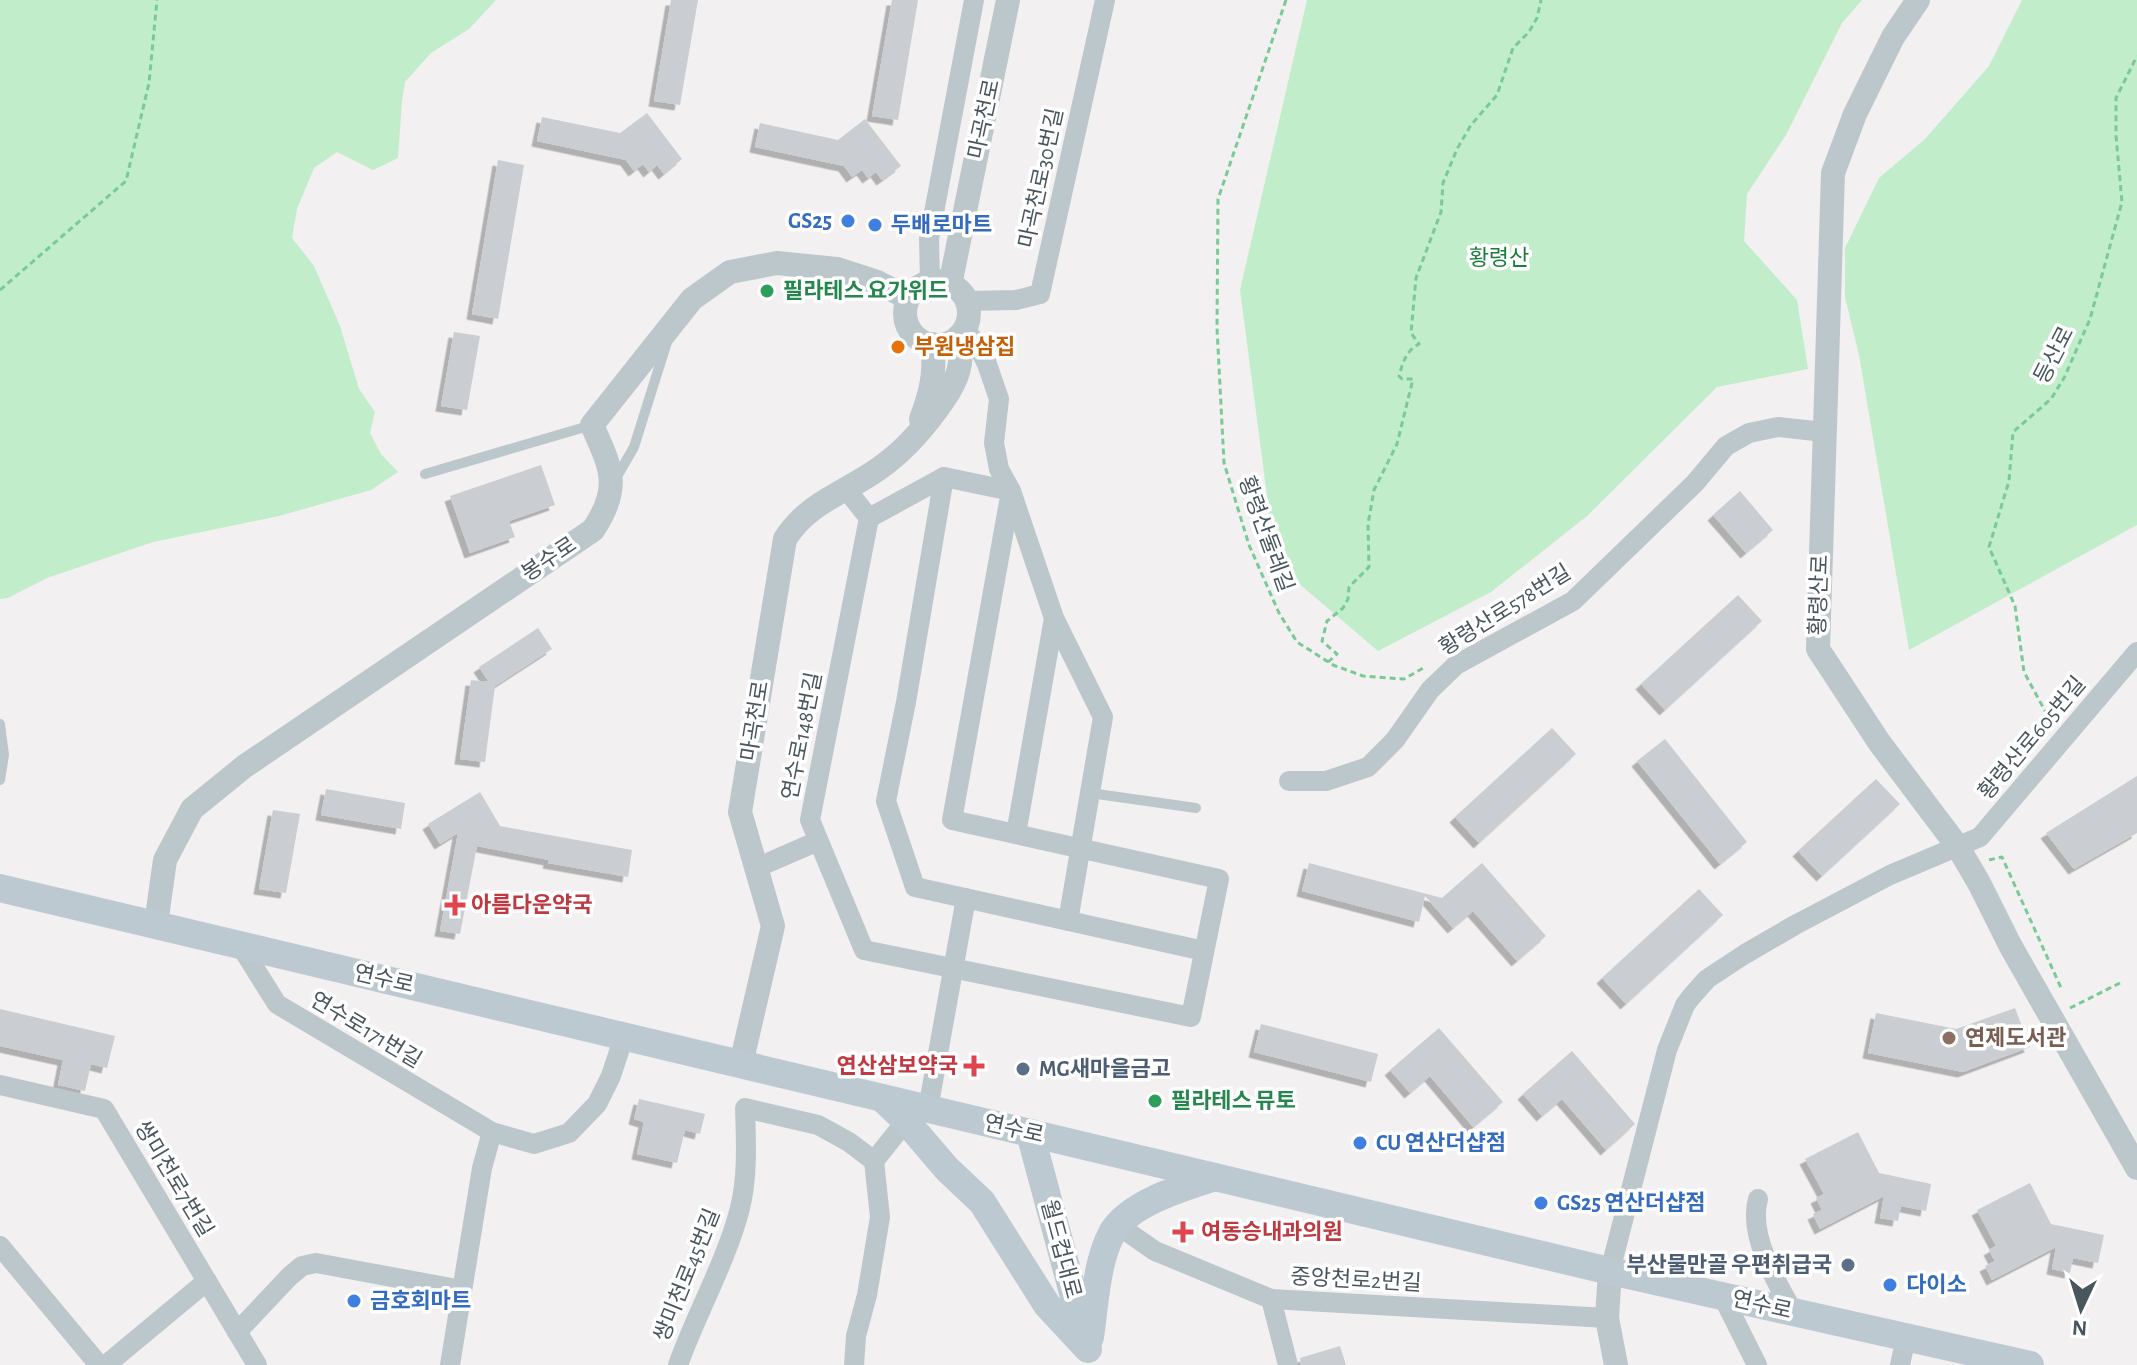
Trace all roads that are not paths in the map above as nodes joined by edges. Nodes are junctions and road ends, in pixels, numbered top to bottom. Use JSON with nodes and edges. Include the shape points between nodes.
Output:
{"nodes":[{"id":1,"x":974,"y":0,"type":"edge"},
{"id":2,"x":1008,"y":0,"type":"edge"},
{"id":3,"x":1105,"y":0,"type":"edge"},
{"id":4,"x":1918,"y":0,"type":"edge"},
{"id":5,"x":949,"y":289,"type":"junction"},
{"id":6,"x":908,"y":298,"type":"junction"},
{"id":7,"x":672,"y":324,"type":"junction"},
{"id":8,"x":961,"y":333,"type":"junction"},
{"id":9,"x":932,"y":344,"type":"junction"},
{"id":10,"x":592,"y":425,"type":"junction"},
{"id":11,"x":1824,"y":432,"type":"junction"},
{"id":12,"x":915,"y":437,"type":"junction"},
{"id":13,"x":425,"y":474,"type":"dead end"},
{"id":14,"x":944,"y":477,"type":"junction"},
{"id":15,"x":612,"y":485,"type":"junction"},
{"id":16,"x":846,"y":489,"type":"junction"},
{"id":17,"x":1011,"y":491,"type":"junction"},
{"id":18,"x":869,"y":518,"type":"junction"},
{"id":19,"x":1054,"y":618,"type":"junction"},
{"id":20,"x":2137,"y":652,"type":"edge"},
{"id":21,"x":0,"y":724,"type":"edge"},
{"id":22,"x":0,"y":780,"type":"edge"},
{"id":23,"x":1289,"y":781,"type":"dead end"},
{"id":24,"x":1090,"y":793,"type":"junction"},
{"id":25,"x":1196,"y":808,"type":"dead end"},
{"id":26,"x":1016,"y":834,"type":"junction"},
{"id":27,"x":818,"y":841,"type":"junction"},
{"id":28,"x":1081,"y":849,"type":"junction"},
{"id":29,"x":1963,"y":856,"type":"junction"},
{"id":30,"x":756,"y":868,"type":"junction"},
{"id":31,"x":0,"y":888,"type":"edge"},
{"id":32,"x":966,"y":898,"type":"junction"},
{"id":33,"x":1068,"y":921,"type":"junction"},
{"id":34,"x":156,"y":924,"type":"junction"},
{"id":35,"x":240,"y":945,"type":"junction"},
{"id":36,"x":1204,"y":951,"type":"junction"},
{"id":37,"x":953,"y":968,"type":"junction"},
{"id":38,"x":624,"y":1036,"type":"junction"},
{"id":39,"x":741,"y":1064,"type":"junction"},
{"id":40,"x":0,"y":1085,"type":"edge"},
{"id":41,"x":917,"y":1115,"type":"junction"},
{"id":42,"x":492,"y":1132,"type":"junction"},
{"id":43,"x":1030,"y":1133,"type":"junction"},
{"id":44,"x":874,"y":1161,"type":"junction"},
{"id":45,"x":2137,"y":1168,"type":"edge"},
{"id":46,"x":1215,"y":1177,"type":"junction"},
{"id":47,"x":1758,"y":1199,"type":"dead end"},
{"id":48,"x":1119,"y":1226,"type":"junction"},
{"id":49,"x":0,"y":1246,"type":"edge"},
{"id":50,"x":1610,"y":1271,"type":"junction"},
{"id":51,"x":207,"y":1281,"type":"junction"},
{"id":52,"x":462,"y":1290,"type":"junction"},
{"id":53,"x":1723,"y":1297,"type":"junction"},
{"id":54,"x":1271,"y":1299,"type":"junction"},
{"id":55,"x":1794,"y":1313,"type":"junction"},
{"id":56,"x":1607,"y":1318,"type":"junction"},
{"id":57,"x":237,"y":1332,"type":"junction"},
{"id":58,"x":1906,"y":1337,"type":"junction"},
{"id":59,"x":1090,"y":1357,"type":"edge"},
{"id":60,"x":99,"y":1365,"type":"edge"},
{"id":61,"x":106,"y":1365,"type":"edge"},
{"id":62,"x":257,"y":1365,"type":"edge"},
{"id":63,"x":450,"y":1365,"type":"edge"},
{"id":64,"x":678,"y":1365,"type":"edge"},
{"id":65,"x":854,"y":1365,"type":"edge"},
{"id":66,"x":1288,"y":1365,"type":"edge"},
{"id":67,"x":1616,"y":1365,"type":"edge"},
{"id":68,"x":1757,"y":1365,"type":"edge"},
{"id":69,"x":1900,"y":1365,"type":"edge"},
{"id":70,"x":2030,"y":1365,"type":"edge"}],
"edges":[{"from":1,"to":5,"type":"street","via":[[929,239]]},
{"from":2,"to":5,"type":"street","name":"마곡천로"},
{"from":3,"to":5,"type":"street","name":"마곡천로30번길","via":[[1040,294],[1016,300]]},
{"from":4,"to":11,"type":"street","name":"황령산로","via":[[1855,114],[1833,173]]},
{"from":5,"to":6,"type":"street","via":[[917,287]]},
{"from":5,"to":8,"type":"street","name":"마곡천로","via":[[970,315]]},
{"from":6,"to":7,"type":"street","via":[[837,269],[777,263],[730,272],[692,299]]},
{"from":6,"to":9,"type":"street","via":[[909,327]]},
{"from":7,"to":10,"type":"street"},
{"from":7,"to":15,"type":"lane","via":[[634,447]]},
{"from":8,"to":9,"type":"street","via":[[946,343]]},
{"from":8,"to":12,"type":"street","name":"마곡천로","via":[[954,386]]},
{"from":8,"to":17,"type":"street","via":[[978,346],[999,399],[994,443]]},
{"from":9,"to":12,"type":"street","name":"마곡천로","via":[[930,398]]},
{"from":10,"to":13,"type":"lane"},
{"from":10,"to":15,"type":"street"},
{"from":11,"to":23,"type":"street","name":"황령산로578번길","via":[[1778,427],[1749,433],[1726,446],[1573,601],[1456,665],[1368,767],[1326,781]]},
{"from":11,"to":29,"type":"street","name":"황령산로","via":[[1818,649]]},
{"from":12,"to":16,"type":"street","name":"마곡천로"},
{"from":14,"to":17,"type":"street"},
{"from":14,"to":18,"type":"street"},
{"from":14,"to":32,"type":"street","via":[[886,801],[915,887]]},
{"from":15,"to":34,"type":"street","name":"봉수로","via":[[593,530],[245,766],[192,809],[165,860]]},
{"from":16,"to":18,"type":"street"},
{"from":16,"to":30,"type":"street","name":"마곡천로","via":[[806,513],[785,539],[740,812]]},
{"from":17,"to":19,"type":"street"},
{"from":17,"to":26,"type":"street","name":"연수로148번길","via":[[952,820]]},
{"from":18,"to":27,"type":"street","name":"연수로148번길","via":[[810,820]]},
{"from":19,"to":24,"type":"street","via":[[1103,717]]},
{"from":19,"to":26,"type":"street"},
{"from":20,"to":29,"type":"street","name":"황령산로605번길"},
{"from":21,"to":22,"type":"lane"},
{"from":24,"to":25,"type":"lane"},
{"from":24,"to":28,"type":"street"},
{"from":26,"to":28,"type":"street","name":"연수로148번길"},
{"from":27,"to":30,"type":"street"},
{"from":27,"to":37,"type":"street","name":"연수로148번길","via":[[864,950]]},
{"from":28,"to":33,"type":"street"},
{"from":28,"to":36,"type":"street","name":"연수로148번길","via":[[1219,879]]},
{"from":29,"to":45,"type":"street","name":"황령산로"},
{"from":29,"to":50,"type":"street","name":"황령산로605번길","via":[[1890,875],[1707,979],[1685,1005],[1667,1050]]},
{"from":30,"to":39,"type":"street","name":"마곡천로","via":[[773,926]]},
{"from":31,"to":34,"type":"main road","name":"연수로"},
{"from":32,"to":33,"type":"street"},
{"from":32,"to":37,"type":"street"},
{"from":33,"to":36,"type":"street"},
{"from":34,"to":35,"type":"main road","name":"연수로"},
{"from":35,"to":38,"type":"main road","name":"연수로"},
{"from":35,"to":42,"type":"street","name":"연수로171번길","via":[[277,1004]]},
{"from":36,"to":37,"type":"street","name":"연수로148번길","via":[[1191,1017]]},
{"from":37,"to":41,"type":"street"},
{"from":38,"to":39,"type":"main road","name":"연수로"},
{"from":38,"to":42,"type":"street","name":"연수로171번길","via":[[597,1104],[569,1133],[534,1144]]},
{"from":39,"to":41,"type":"main road","name":"연수로","via":[[882,1098]]},
{"from":40,"to":51,"type":"street","name":"쌍미천로7번길","via":[[104,1109]]},
{"from":41,"to":43,"type":"main road","name":"연수로"},
{"from":41,"to":44,"type":"street"},
{"from":41,"to":59,"type":"main road","via":[[947,1169],[982,1202],[1047,1305]]},
{"from":42,"to":52,"type":"street"},
{"from":43,"to":46,"type":"main road","name":"연수로"},
{"from":43,"to":59,"type":"main road","name":"월드컵대로"},
{"from":44,"to":64,"type":"street","name":"쌍미천로45번길","via":[[818,1125],[745,1108],[741,1207]]},
{"from":44,"to":65,"type":"street","via":[[880,1217]]},
{"from":46,"to":48,"type":"main road","via":[[1168,1192],[1135,1210]]},
{"from":46,"to":50,"type":"main road","name":"연수로"},
{"from":47,"to":55,"type":"street","via":[[1757,1233]]},
{"from":48,"to":54,"type":"street","name":"중앙천로2번길","via":[[1155,1251]]},
{"from":48,"to":59,"type":"main road","via":[[1103,1259]]},
{"from":49,"to":60,"type":"street"},
{"from":50,"to":53,"type":"main road","name":"연수로"},
{"from":50,"to":56,"type":"street"},
{"from":51,"to":57,"type":"street","name":"쌍미천로7번길"},
{"from":51,"to":61,"type":"street"},
{"from":52,"to":57,"type":"street","via":[[316,1263],[290,1276]]},
{"from":52,"to":63,"type":"street"},
{"from":53,"to":55,"type":"main road","name":"연수로"},
{"from":53,"to":68,"type":"street"},
{"from":54,"to":56,"type":"street","name":"중앙천로2번길"},
{"from":54,"to":66,"type":"street"},
{"from":55,"to":58,"type":"main road","name":"연수로"},
{"from":56,"to":67,"type":"street"},
{"from":57,"to":62,"type":"street","name":"쌍미천로7번길"},
{"from":58,"to":69,"type":"street"},
{"from":58,"to":70,"type":"main road","name":"연수로"}]}
